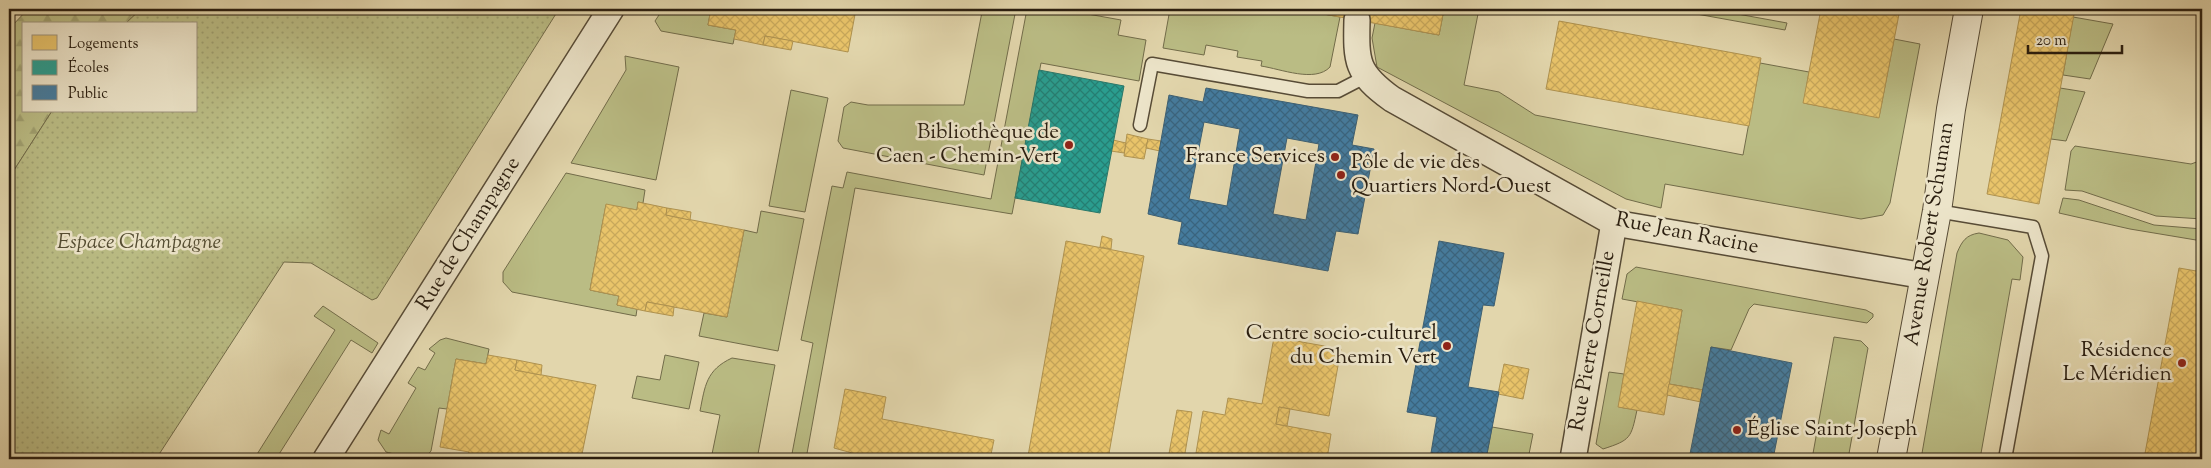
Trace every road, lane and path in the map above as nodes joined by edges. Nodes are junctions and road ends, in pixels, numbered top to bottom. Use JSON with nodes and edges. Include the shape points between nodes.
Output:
{"nodes":[{"id":1,"x":611,"y":9,"type":"edge"},
{"id":2,"x":1969,"y":9,"type":"edge"},
{"id":3,"x":1357,"y":20,"type":"dead end"},
{"id":4,"x":1365,"y":77,"type":"junction"},
{"id":5,"x":1140,"y":125,"type":"dead end"},
{"id":6,"x":1937,"y":211,"type":"junction"},
{"id":7,"x":1614,"y":223,"type":"junction"},
{"id":8,"x":1925,"y":276,"type":"junction"},
{"id":9,"x":326,"y":459,"type":"edge"},
{"id":10,"x":1572,"y":459,"type":"edge"},
{"id":11,"x":1891,"y":459,"type":"edge"},
{"id":12,"x":2005,"y":459,"type":"edge"}],
"edges":[{"from":1,"to":9,"type":"street","name":"Rue de Champagne"},
{"from":2,"to":6,"type":"street","name":"Avenue Robert Schuman"},
{"from":3,"to":4,"type":"street","via":[[1356,43]]},
{"from":4,"to":5,"type":"lane","via":[[1338,91],[1308,91],[1152,64]]},
{"from":4,"to":7,"type":"street","name":"Rue Jean Racine","via":[[1392,99]]},
{"from":6,"to":8,"type":"street","name":"Avenue Robert Schuman"},
{"from":6,"to":12,"type":"lane","via":[[2033,227],[2042,256]]},
{"from":7,"to":8,"type":"street","name":"Rue Jean Racine"},
{"from":7,"to":10,"type":"street","name":"Rue Pierre Corneille"},
{"from":8,"to":11,"type":"street","name":"Avenue Robert Schuman"}]}
